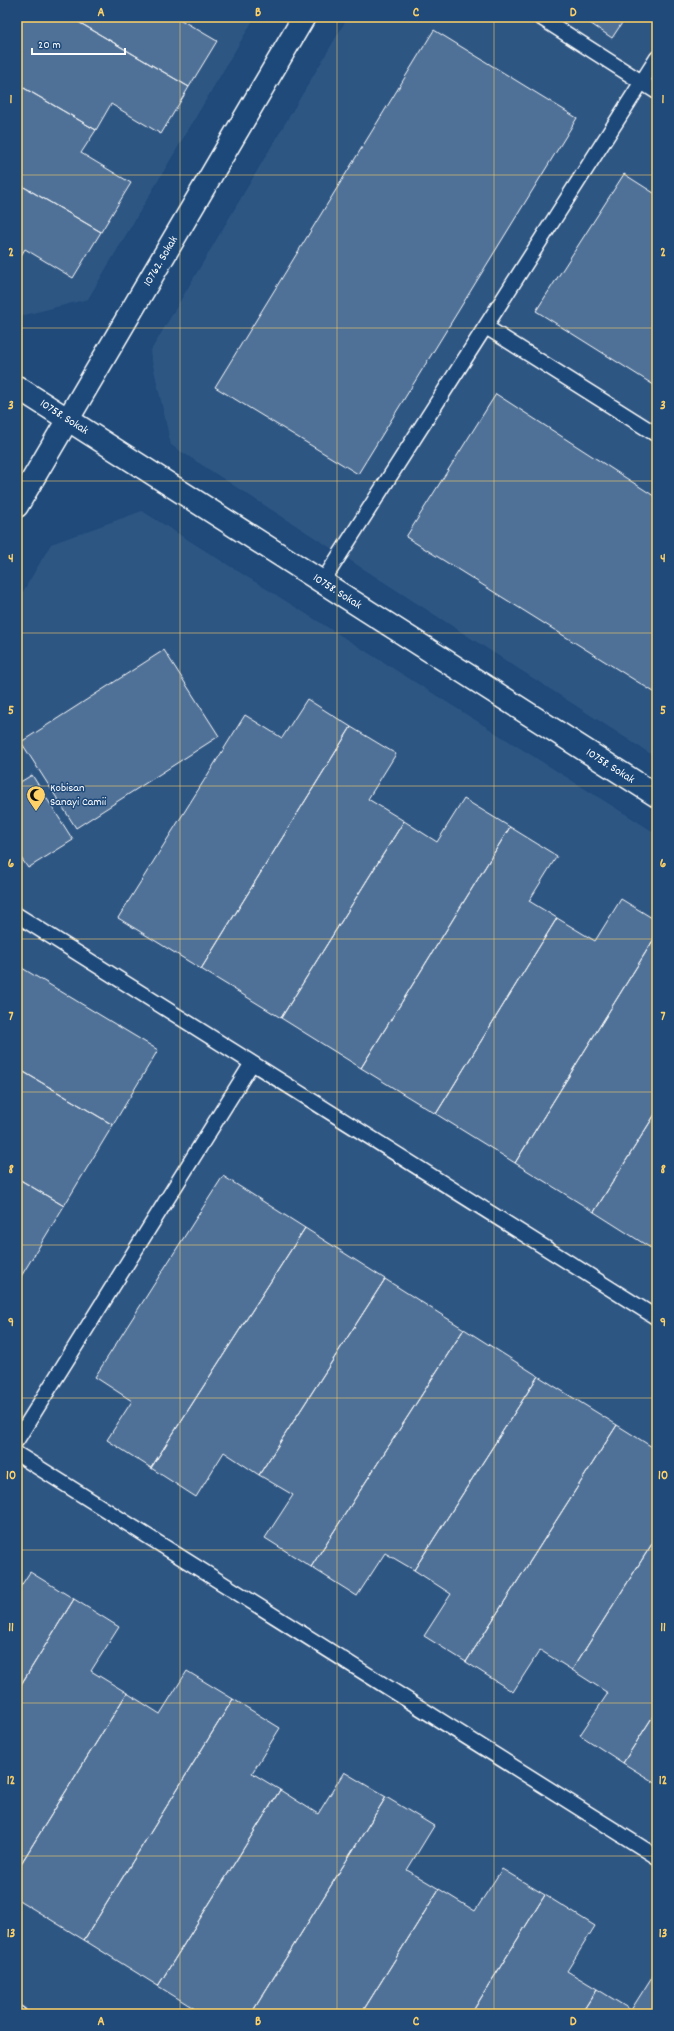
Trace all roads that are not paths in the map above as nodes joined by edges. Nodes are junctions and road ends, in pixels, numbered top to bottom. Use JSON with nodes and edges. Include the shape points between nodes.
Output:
{"nodes":[{"id":1,"x":304,"y":17,"type":"edge"},
{"id":2,"x":540,"y":17,"type":"edge"},
{"id":3,"x":657,"y":58,"type":"edge"},
{"id":4,"x":642,"y":82,"type":"junction"},
{"id":5,"x":657,"y":92,"type":"edge"},
{"id":6,"x":486,"y":327,"type":"junction"},
{"id":7,"x":17,"y":387,"type":"edge"},
{"id":8,"x":68,"y":419,"type":"junction"},
{"id":9,"x":657,"y":435,"type":"edge"},
{"id":10,"x":17,"y":506,"type":"edge"},
{"id":11,"x":323,"y":581,"type":"junction"},
{"id":12,"x":657,"y":796,"type":"edge"},
{"id":13,"x":17,"y":915,"type":"edge"},
{"id":14,"x":252,"y":1063,"type":"junction"},
{"id":15,"x":657,"y":1318,"type":"edge"},
{"id":16,"x":17,"y":1440,"type":"edge"},
{"id":17,"x":17,"y":1454,"type":"edge"},
{"id":18,"x":657,"y":1857,"type":"edge"}],
"edges":[{"from":1,"to":8,"type":"street","name":"10762. Sokak"},
{"from":2,"to":4,"type":"lane"},
{"from":3,"to":4,"type":"lane"},
{"from":4,"to":5,"type":"lane"},
{"from":4,"to":6,"type":"lane"},
{"from":6,"to":9,"type":"lane"},
{"from":6,"to":11,"type":"lane"},
{"from":7,"to":8,"type":"street","name":"10758. Sokak"},
{"from":8,"to":10,"type":"street","name":"10762. Sokak"},
{"from":8,"to":11,"type":"street","name":"10758. Sokak"},
{"from":11,"to":12,"type":"street","name":"10758. Sokak"},
{"from":13,"to":14,"type":"lane"},
{"from":14,"to":15,"type":"lane"},
{"from":14,"to":16,"type":"lane"},
{"from":17,"to":18,"type":"lane"}]}
